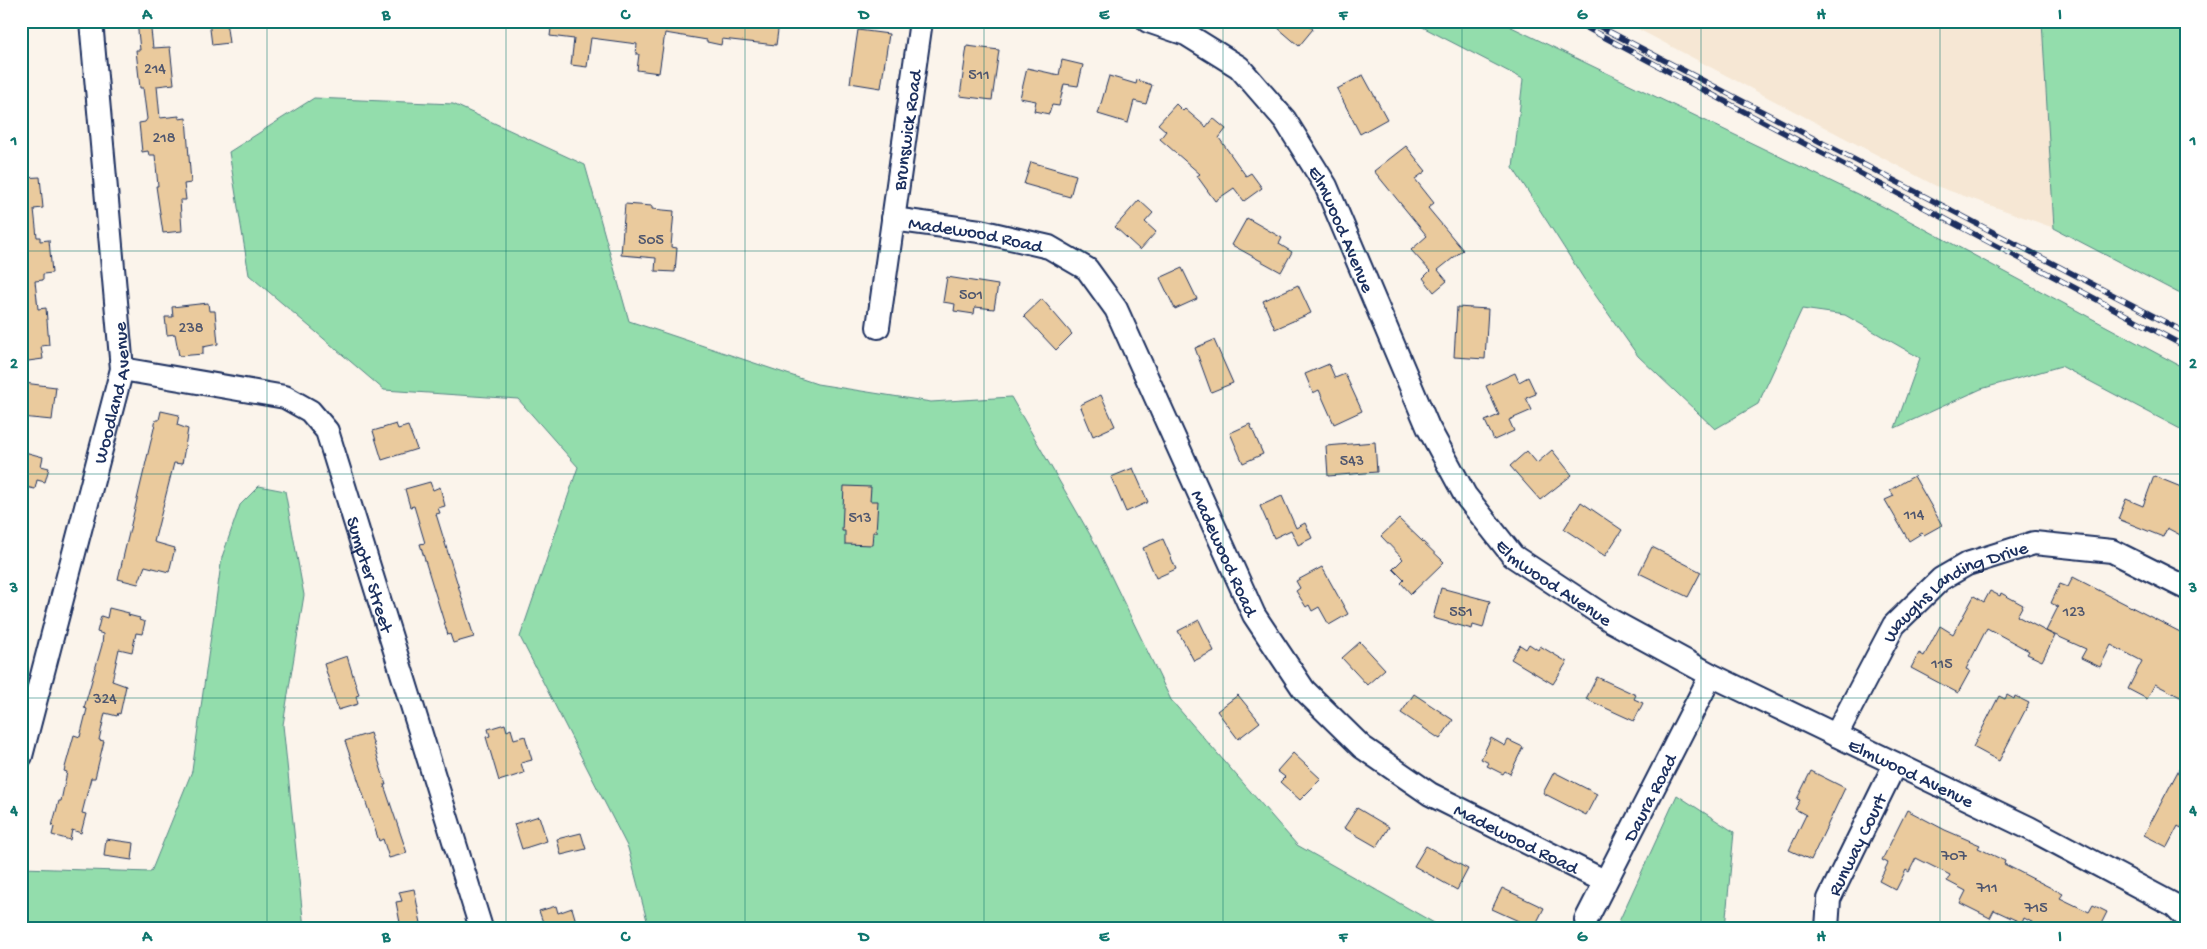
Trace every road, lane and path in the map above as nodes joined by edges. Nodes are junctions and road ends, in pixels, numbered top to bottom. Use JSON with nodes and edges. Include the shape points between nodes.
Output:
{"nodes":[{"id":1,"x":91,"y":21,"type":"edge"},
{"id":2,"x":921,"y":21,"type":"edge"},
{"id":3,"x":1148,"y":21,"type":"edge"},
{"id":4,"x":893,"y":219,"type":"junction"},
{"id":5,"x":878,"y":328,"type":"dead end"},
{"id":6,"x":122,"y":369,"type":"junction"},
{"id":7,"x":2186,"y":588,"type":"edge"},
{"id":8,"x":1711,"y":675,"type":"junction"},
{"id":9,"x":1836,"y":735,"type":"junction"},
{"id":10,"x":21,"y":756,"type":"edge"},
{"id":11,"x":1895,"y":764,"type":"junction"},
{"id":12,"x":1604,"y":882,"type":"junction"},
{"id":13,"x":2186,"y":917,"type":"edge"},
{"id":14,"x":1586,"y":920,"type":"dead end"},
{"id":15,"x":481,"y":928,"type":"edge"},
{"id":16,"x":1827,"y":928,"type":"edge"}],
"edges":[{"from":1,"to":6,"type":"street","name":"Woodland Avenue"},
{"from":2,"to":4,"type":"street","name":"Brunswick Road"},
{"from":3,"to":8,"type":"street","name":"Elmwood Avenue","via":[[1186,34],[1240,68],[1286,120],[1326,186],[1428,428],[1465,495],[1513,556],[1610,620]]},
{"from":4,"to":5,"type":"street","name":"Brunswick Road"},
{"from":4,"to":12,"type":"street","name":"Madewood Road","via":[[980,231],[1049,248],[1086,269],[1116,309],[1254,615],[1304,690],[1362,747],[1430,794]]},
{"from":6,"to":10,"type":"street","name":"Woodland Avenue"},
{"from":6,"to":15,"type":"street","name":"Sumpter Street","via":[[285,397],[310,411],[328,431]]},
{"from":7,"to":9,"type":"street","name":"Waughs Landing Drive","via":[[2112,551],[2034,543],[1967,564],[1941,579],[1894,625]]},
{"from":8,"to":9,"type":"street","name":"Elmwood Avenue"},
{"from":8,"to":12,"type":"street","name":"Daura Road"},
{"from":9,"to":11,"type":"street","name":"Elmwood Avenue"},
{"from":11,"to":13,"type":"street","name":"Elmwood Avenue","via":[[2058,843],[2174,904]]},
{"from":11,"to":16,"type":"street","name":"Runway Court","via":[[1829,899]]},
{"from":12,"to":14,"type":"street","name":"Daura Road"}]}
